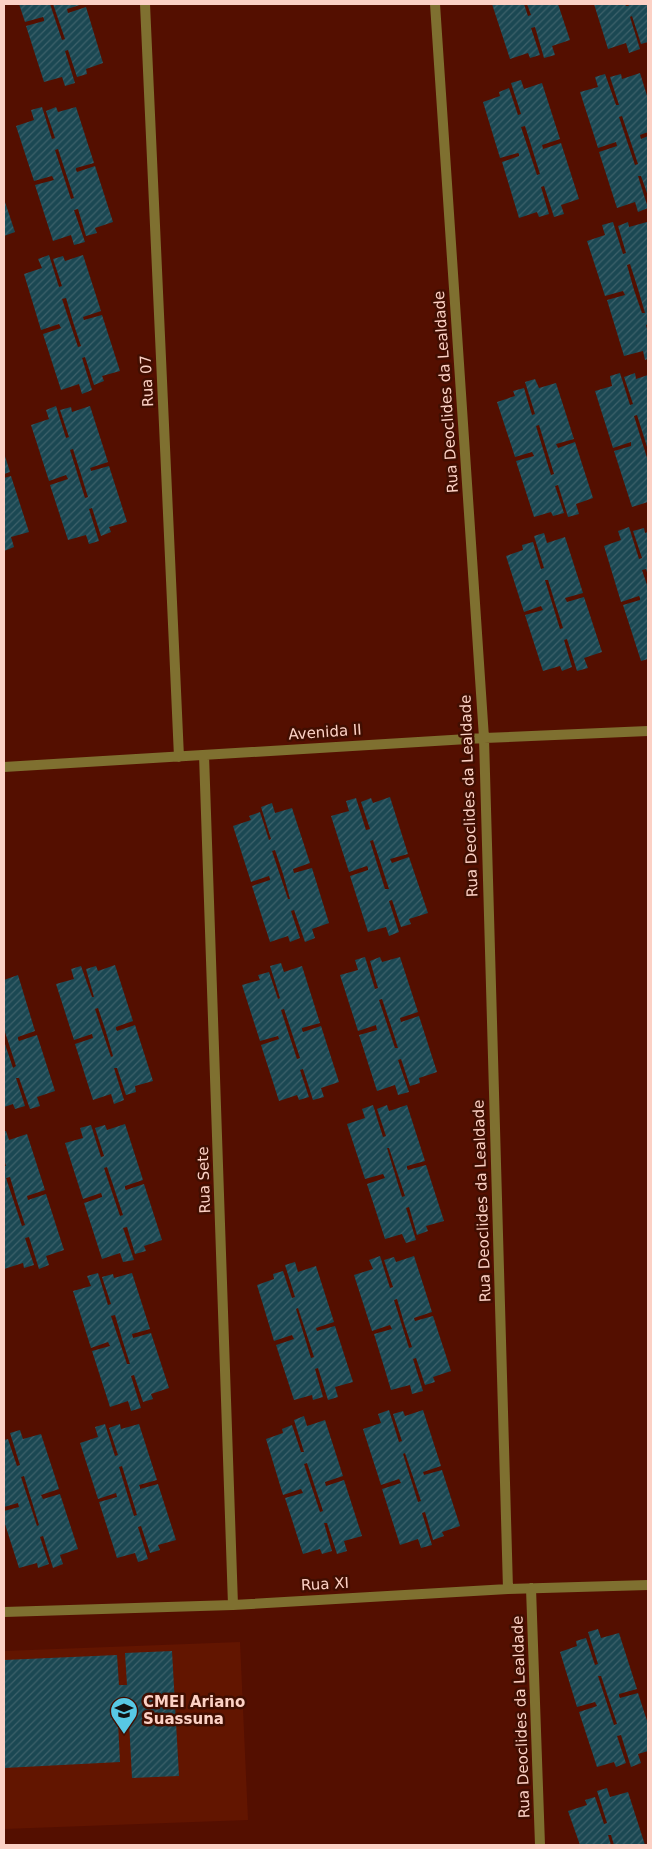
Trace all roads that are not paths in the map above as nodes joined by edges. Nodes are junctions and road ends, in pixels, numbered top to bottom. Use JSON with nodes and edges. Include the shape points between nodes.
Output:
{"nodes":[{"id":1,"x":145,"y":4,"type":"edge"},
{"id":2,"x":435,"y":4,"type":"edge"},
{"id":3,"x":648,"y":732,"type":"edge"},
{"id":4,"x":484,"y":738,"type":"junction"},
{"id":5,"x":204,"y":755,"type":"junction"},
{"id":6,"x":179,"y":757,"type":"junction"},
{"id":7,"x":4,"y":767,"type":"edge"},
{"id":8,"x":648,"y":1585,"type":"edge"},
{"id":9,"x":531,"y":1588,"type":"junction"},
{"id":10,"x":508,"y":1589,"type":"junction"},
{"id":11,"x":233,"y":1605,"type":"junction"},
{"id":12,"x":4,"y":1612,"type":"edge"},
{"id":13,"x":540,"y":1845,"type":"edge"}],
"edges":[{"from":1,"to":6,"type":"street","name":"Rua 07"},
{"from":2,"to":4,"type":"street","name":"Rua Deoclides da Lealdade"},
{"from":3,"to":4,"type":"street","name":"Avenida II"},
{"from":4,"to":5,"type":"street","name":"Avenida II"},
{"from":4,"to":10,"type":"street","name":"Rua Deoclides da Lealdade"},
{"from":5,"to":6,"type":"street","name":"Avenida II"},
{"from":5,"to":11,"type":"street","name":"Rua Sete"},
{"from":6,"to":7,"type":"street","name":"Avenida II"},
{"from":8,"to":9,"type":"street","name":"Rua XI"},
{"from":9,"to":10,"type":"street","name":"Rua XI"},
{"from":9,"to":13,"type":"street","name":"Rua Deoclides da Lealdade"},
{"from":10,"to":11,"type":"street","name":"Rua XI"},
{"from":11,"to":12,"type":"street","name":"Rua XI"}]}
